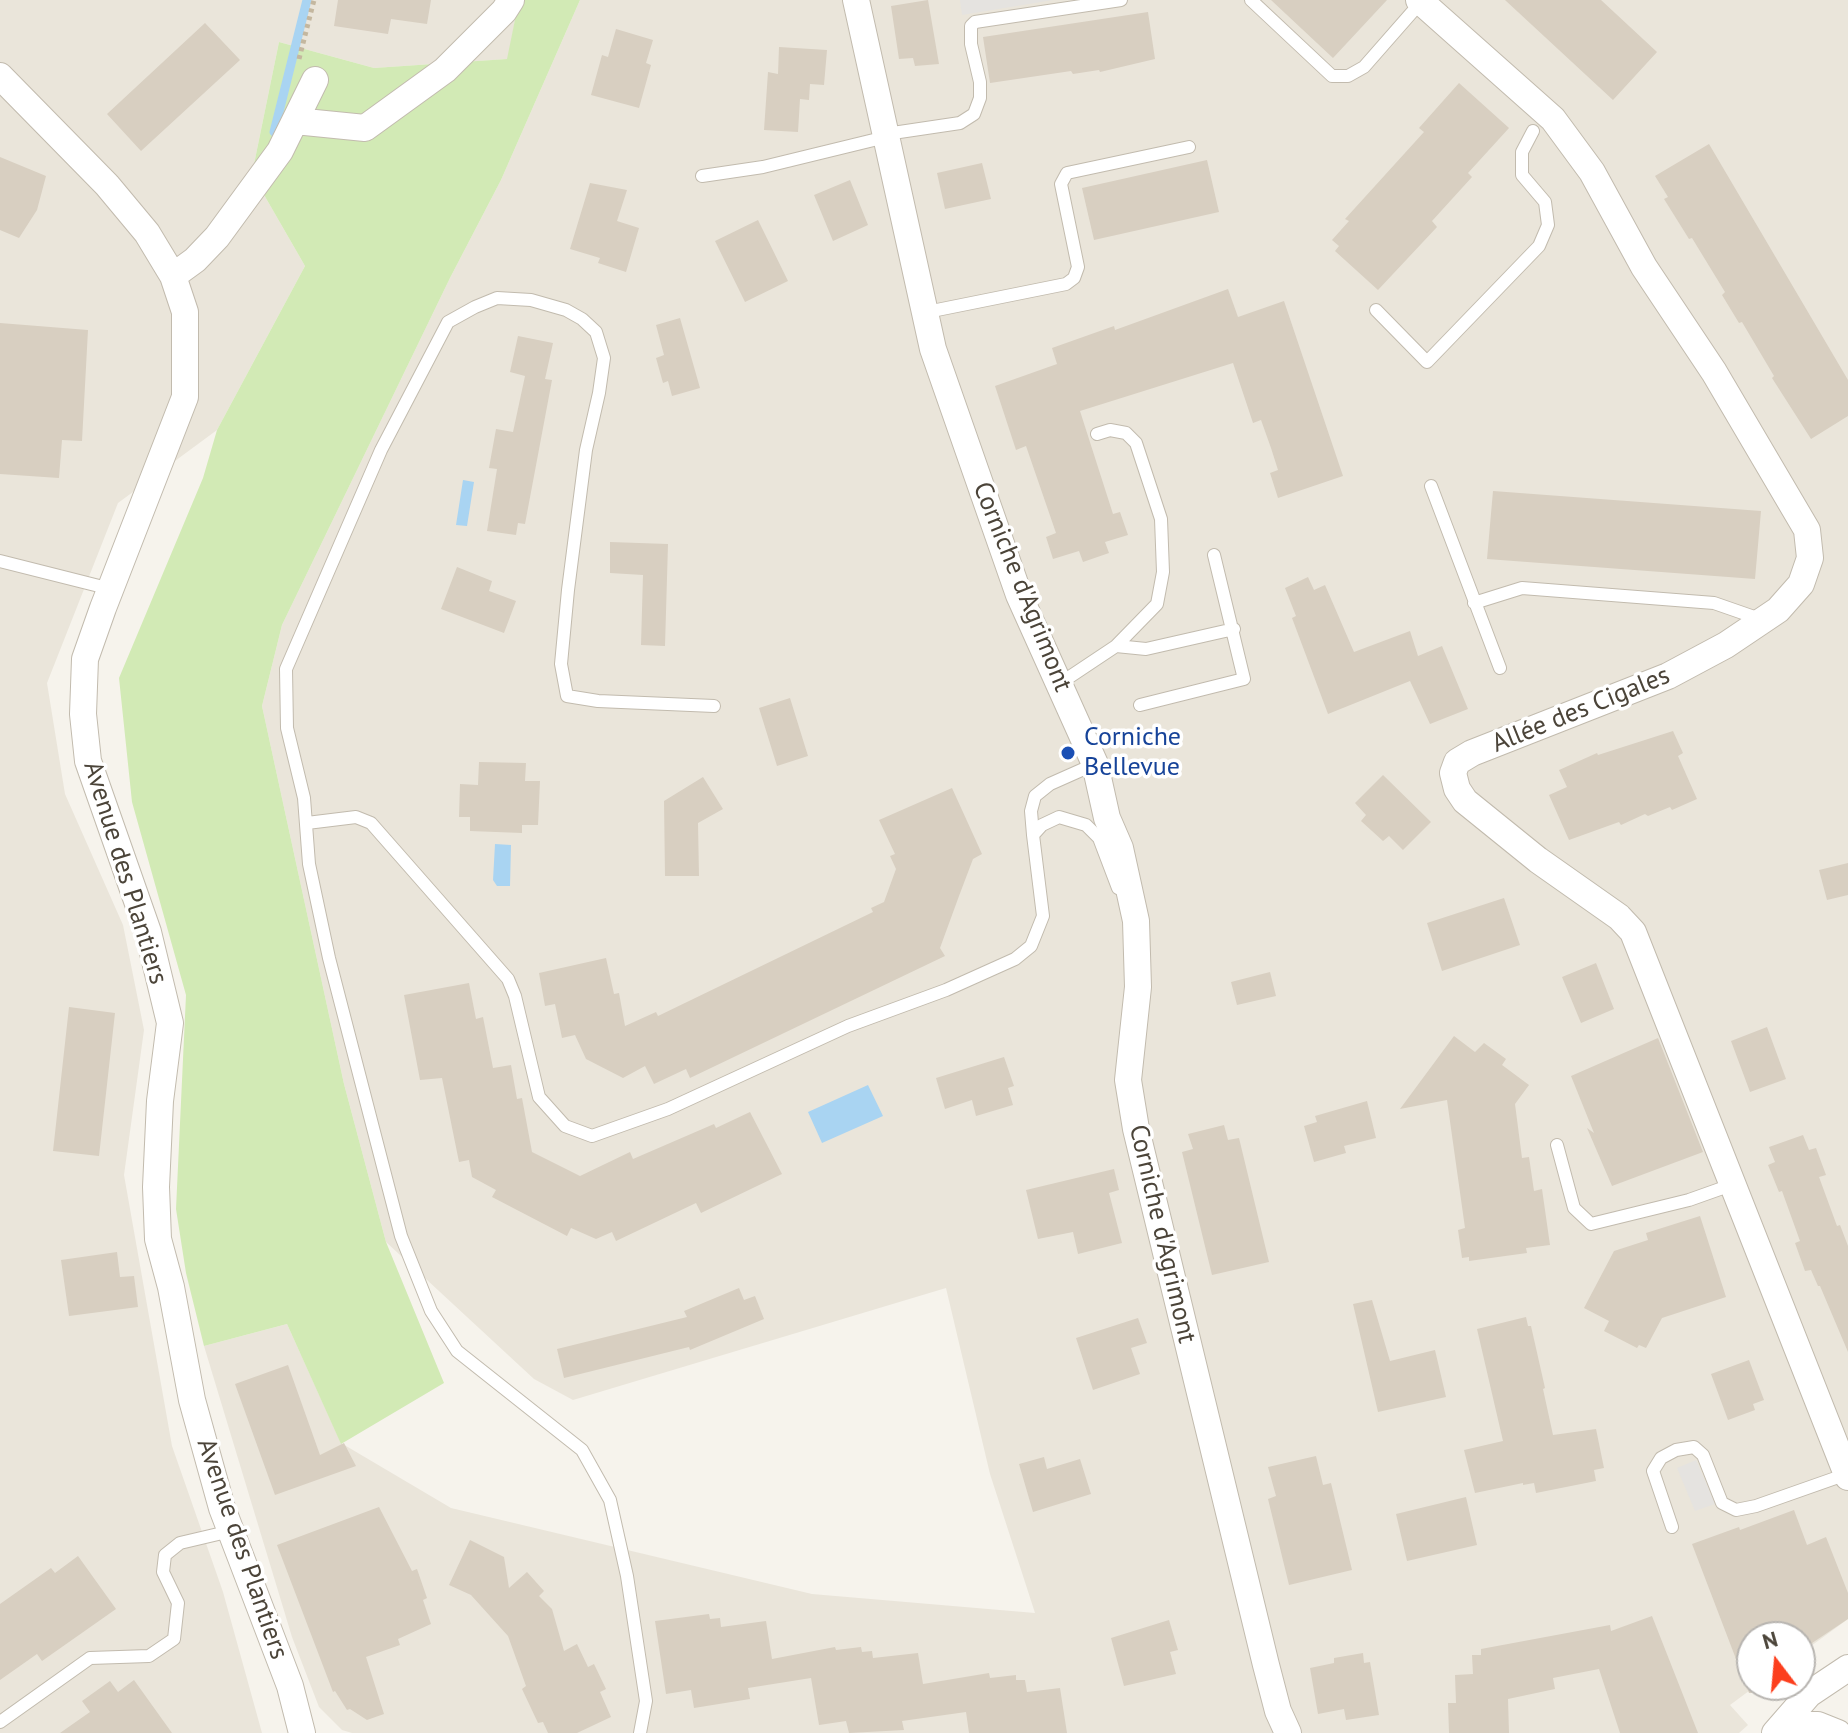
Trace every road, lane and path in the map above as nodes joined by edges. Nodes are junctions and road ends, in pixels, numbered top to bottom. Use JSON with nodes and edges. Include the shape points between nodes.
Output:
{"nodes":[{"id":1,"x":511,"y":0,"type":"edge"},
{"id":2,"x":856,"y":0,"type":"edge"},
{"id":3,"x":1121,"y":0,"type":"edge"},
{"id":4,"x":1251,"y":0,"type":"edge"},
{"id":5,"x":1420,"y":1,"type":"edge"},
{"id":6,"x":0,"y":76,"type":"edge"},
{"id":7,"x":315,"y":80,"type":"dead end"},
{"id":8,"x":1538,"y":120,"type":"junction"},
{"id":9,"x":295,"y":121,"type":"junction"},
{"id":10,"x":887,"y":135,"type":"junction"},
{"id":11,"x":1189,"y":147,"type":"dead end"},
{"id":12,"x":702,"y":176,"type":"dead end"},
{"id":13,"x":173,"y":276,"type":"junction"},
{"id":14,"x":1376,"y":310,"type":"dead end"},
{"id":15,"x":927,"y":312,"type":"junction"},
{"id":16,"x":1097,"y":434,"type":"dead end"},
{"id":17,"x":1431,"y":486,"type":"dead end"},
{"id":18,"x":1214,"y":555,"type":"dead end"},
{"id":19,"x":0,"y":561,"type":"edge"},
{"id":20,"x":111,"y":589,"type":"junction"},
{"id":21,"x":1474,"y":603,"type":"junction"},
{"id":22,"x":1763,"y":620,"type":"junction"},
{"id":23,"x":1234,"y":629,"type":"junction"},
{"id":24,"x":1116,"y":646,"type":"junction"},
{"id":25,"x":1500,"y":668,"type":"dead end"},
{"id":26,"x":1059,"y":684,"type":"junction"},
{"id":27,"x":1140,"y":705,"type":"dead end"},
{"id":28,"x":714,"y":706,"type":"dead end"},
{"id":29,"x":1095,"y":764,"type":"junction"},
{"id":30,"x":307,"y":823,"type":"junction"},
{"id":31,"x":1033,"y":835,"type":"junction"},
{"id":32,"x":1136,"y":921,"type":"junction"},
{"id":33,"x":1557,"y":1145,"type":"dead end"},
{"id":34,"x":1734,"y":1184,"type":"junction"},
{"id":35,"x":1847,"y":1475,"type":"edge"},
{"id":36,"x":1672,"y":1527,"type":"dead end"},
{"id":37,"x":231,"y":1531,"type":"junction"},
{"id":38,"x":1848,"y":1668,"type":"edge"},
{"id":39,"x":0,"y":1722,"type":"edge"},
{"id":40,"x":302,"y":1733,"type":"edge"},
{"id":41,"x":640,"y":1733,"type":"edge"},
{"id":42,"x":1288,"y":1733,"type":"edge"},
{"id":43,"x":1777,"y":1733,"type":"edge"},
{"id":44,"x":1838,"y":1733,"type":"edge"}],
"edges":[{"from":1,"to":9,"type":"street","via":[[445,70],[365,128]]},
{"from":2,"to":10,"type":"street","name":"Corniche d'Agrimont"},
{"from":3,"to":10,"type":"lane","via":[[975,22],[971,44],[980,98],[974,114],[960,123]]},
{"from":4,"to":5,"type":"lane","via":[[1332,76],[1348,76],[1364,67]]},
{"from":5,"to":8,"type":"street","name":"Allée des Cigales"},
{"from":6,"to":13,"type":"street","name":"Avenue des Plantiers","via":[[107,185],[147,233]]},
{"from":7,"to":9,"type":"street"},
{"from":8,"to":14,"type":"lane","via":[[1522,152],[1522,175],[1545,202],[1548,225],[1539,246],[1427,362]]},
{"from":8,"to":22,"type":"street","name":"Allée des Cigales","via":[[1592,172],[1644,267],[1714,372],[1807,530],[1810,558],[1801,584]]},
{"from":9,"to":13,"type":"street","via":[[280,151],[217,237]]},
{"from":10,"to":12,"type":"lane","via":[[763,167]]},
{"from":10,"to":15,"type":"street","name":"Corniche d'Agrimont"},
{"from":11,"to":15,"type":"lane","via":[[1067,173],[1061,184],[1078,267],[1066,284]]},
{"from":13,"to":20,"type":"street","name":"Avenue des Plantiers","via":[[185,312],[185,397]]},
{"from":15,"to":26,"type":"street","name":"Corniche d'Agrimont","via":[[933,349],[1009,567]]},
{"from":16,"to":24,"type":"lane","via":[[1126,433],[1136,443],[1161,519],[1163,572],[1157,604]]},
{"from":17,"to":21,"type":"lane"},
{"from":18,"to":23,"type":"lane"},
{"from":19,"to":20,"type":"lane"},
{"from":20,"to":37,"type":"street","name":"Avenue des Plantiers","via":[[85,659],[88,761],[148,932],[170,1023],[160,1101],[158,1239],[192,1400]]},
{"from":21,"to":22,"type":"lane","via":[[1522,588],[1714,603]]},
{"from":21,"to":25,"type":"lane"},
{"from":22,"to":34,"type":"street","name":"Allée des Cigales","via":[[1668,676],[1472,753],[1457,762],[1453,773],[1465,801],[1633,932]]},
{"from":23,"to":24,"type":"lane","via":[[1146,649]]},
{"from":23,"to":27,"type":"lane","via":[[1244,679]]},
{"from":24,"to":26,"type":"lane"},
{"from":26,"to":29,"type":"street","name":"Corniche d'Agrimont"},
{"from":28,"to":30,"type":"lane","via":[[567,696],[561,664],[571,561],[604,358],[596,332],[566,310],[497,298],[448,322],[381,450],[286,669],[287,728]]},
{"from":29,"to":31,"type":"lane","via":[[1035,796]]},
{"from":29,"to":32,"type":"street","name":"Corniche d'Agrimont"},
{"from":30,"to":31,"type":"lane","via":[[356,817],[371,823],[508,979],[539,1097],[565,1126],[592,1136],[668,1109],[848,1026],[1015,959],[1031,946],[1043,916]]},
{"from":30,"to":41,"type":"lane","via":[[309,864],[329,958],[401,1236],[431,1311],[457,1351],[582,1450],[610,1500],[646,1701]]},
{"from":31,"to":32,"type":"lane","via":[[1059,817],[1086,825],[1099,838]]},
{"from":32,"to":42,"type":"street","name":"Corniche d'Agrimont","via":[[1138,987],[1128,1080],[1136,1129],[1262,1650]]},
{"from":33,"to":34,"type":"lane","via":[[1574,1208],[1591,1224]]},
{"from":34,"to":35,"type":"street","name":"Allée des Cigales"},
{"from":35,"to":36,"type":"lane","via":[[1736,1510],[1722,1503],[1703,1455],[1694,1447],[1676,1450],[1661,1458],[1653,1471]]},
{"from":37,"to":39,"type":"lane","via":[[180,1543],[165,1555],[163,1572],[178,1603],[174,1639],[149,1656],[90,1658]]},
{"from":37,"to":40,"type":"street","name":"Avenue des Plantiers","via":[[290,1686]]},
{"from":38,"to":43,"type":"street","via":[[1809,1694]]},
{"from":43,"to":44,"type":"street","via":[[1798,1725]]}]}
